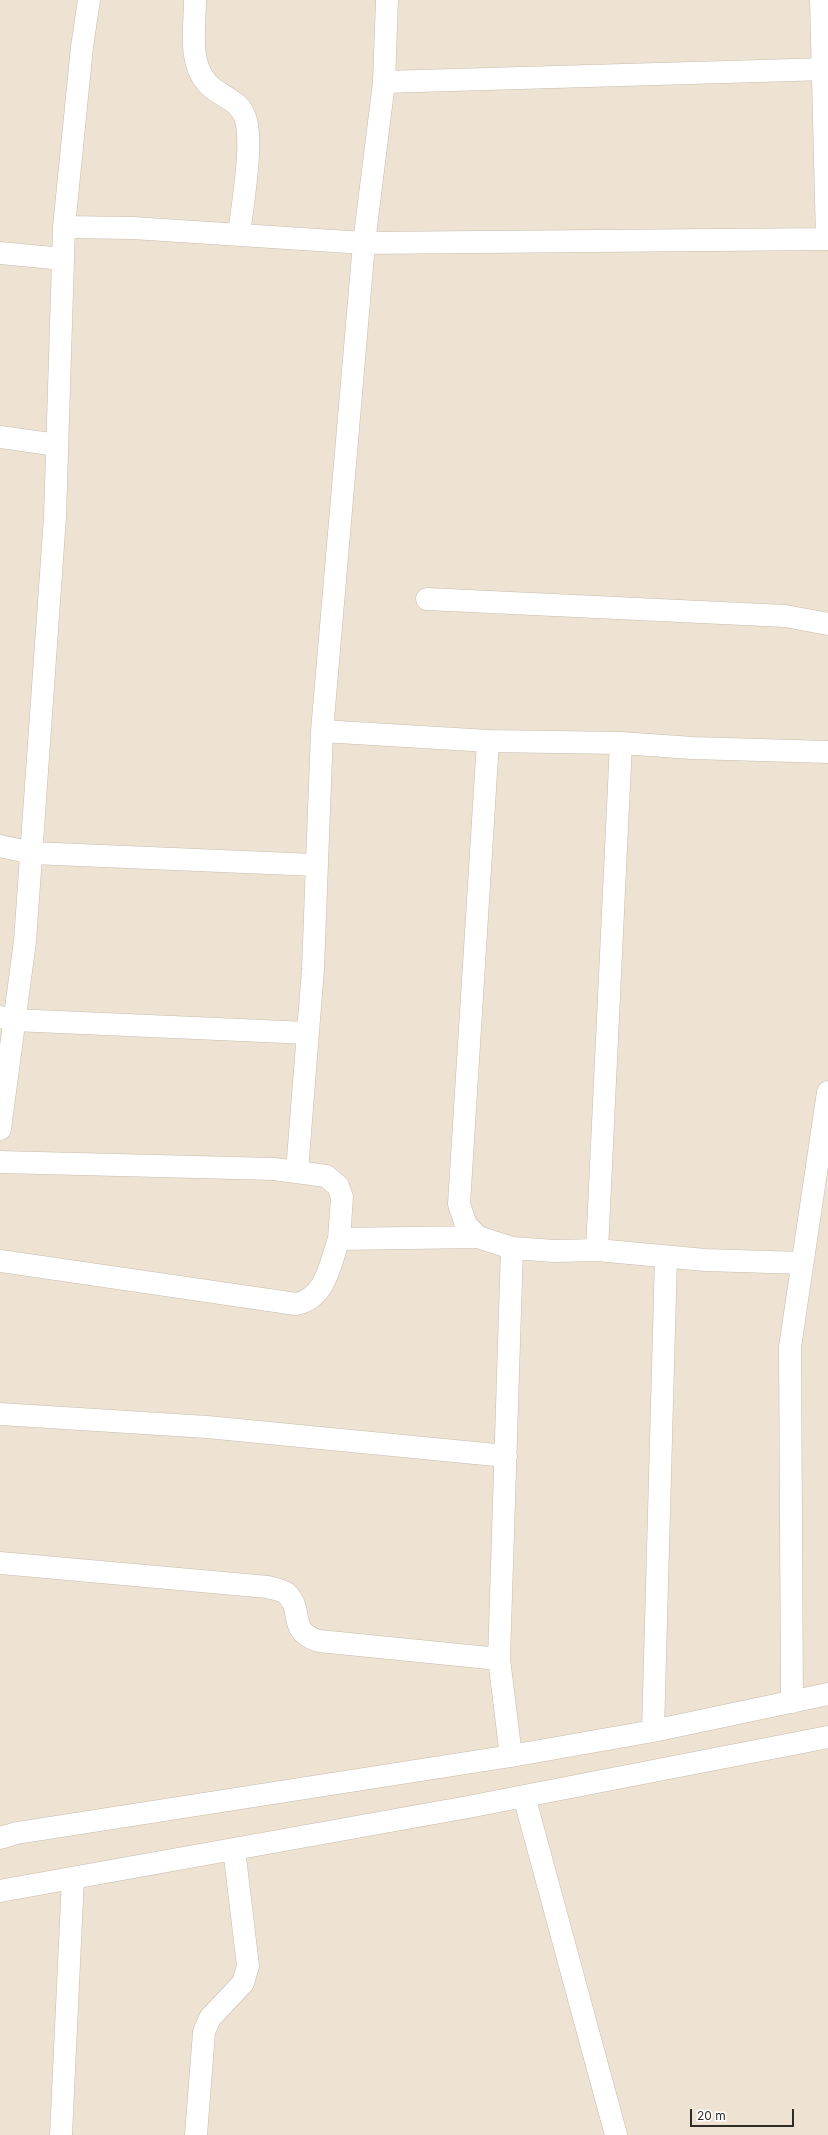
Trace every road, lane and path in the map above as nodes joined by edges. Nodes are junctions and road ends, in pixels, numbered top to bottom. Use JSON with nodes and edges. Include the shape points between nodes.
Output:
{"nodes":[{"id":1,"x":89,"y":0,"type":"edge"},
{"id":2,"x":195,"y":0,"type":"edge"},
{"id":3,"x":388,"y":0,"type":"edge"},
{"id":4,"x":821,"y":0,"type":"edge"},
{"id":5,"x":826,"y":70,"type":"edge"},
{"id":6,"x":384,"y":82,"type":"junction"},
{"id":7,"x":64,"y":227,"type":"junction"},
{"id":8,"x":239,"y":235,"type":"junction"},
{"id":9,"x":827,"y":239,"type":"edge"},
{"id":10,"x":364,"y":243,"type":"junction"},
{"id":11,"x":0,"y":253,"type":"edge"},
{"id":12,"x":63,"y":259,"type":"junction"},
{"id":13,"x":0,"y":437,"type":"edge"},
{"id":14,"x":57,"y":445,"type":"junction"},
{"id":15,"x":427,"y":599,"type":"dead end"},
{"id":16,"x":828,"y":624,"type":"edge"},
{"id":17,"x":322,"y":731,"type":"junction"},
{"id":18,"x":488,"y":741,"type":"junction"},
{"id":19,"x":621,"y":743,"type":"junction"},
{"id":20,"x":828,"y":752,"type":"edge"},
{"id":21,"x":0,"y":846,"type":"edge"},
{"id":22,"x":32,"y":853,"type":"junction"},
{"id":23,"x":315,"y":865,"type":"junction"},
{"id":24,"x":7,"y":1019,"type":"edge"},
{"id":25,"x":308,"y":1033,"type":"junction"},
{"id":26,"x":828,"y":1092,"type":"edge"},
{"id":27,"x":0,"y":1129,"type":"edge"},
{"id":28,"x":0,"y":1162,"type":"edge"},
{"id":29,"x":297,"y":1171,"type":"junction"},
{"id":30,"x":478,"y":1237,"type":"junction"},
{"id":31,"x":339,"y":1239,"type":"junction"},
{"id":32,"x":512,"y":1248,"type":"junction"},
{"id":33,"x":597,"y":1250,"type":"junction"},
{"id":34,"x":666,"y":1257,"type":"junction"},
{"id":35,"x":0,"y":1261,"type":"edge"},
{"id":36,"x":802,"y":1263,"type":"junction"},
{"id":37,"x":0,"y":1414,"type":"edge"},
{"id":38,"x":506,"y":1456,"type":"junction"},
{"id":39,"x":0,"y":1563,"type":"edge"},
{"id":40,"x":499,"y":1659,"type":"junction"},
{"id":41,"x":828,"y":1694,"type":"edge"},
{"id":42,"x":792,"y":1702,"type":"junction"},
{"id":43,"x":653,"y":1731,"type":"junction"},
{"id":44,"x":828,"y":1737,"type":"edge"},
{"id":45,"x":511,"y":1756,"type":"junction"},
{"id":46,"x":524,"y":1796,"type":"junction"},
{"id":47,"x":0,"y":1838,"type":"edge"},
{"id":48,"x":234,"y":1849,"type":"junction"},
{"id":49,"x":73,"y":1878,"type":"junction"},
{"id":50,"x":0,"y":1892,"type":"edge"},
{"id":51,"x":61,"y":2135,"type":"edge"},
{"id":52,"x":196,"y":2135,"type":"edge"},
{"id":53,"x":616,"y":2135,"type":"edge"}],
"edges":[{"from":1,"to":7,"type":"street"},
{"from":2,"to":8,"type":"street","via":[[194,51],[199,70],[207,84],[240,107],[246,118],[249,136]]},
{"from":3,"to":6,"type":"street"},
{"from":4,"to":5,"type":"street"},
{"from":5,"to":6,"type":"street"},
{"from":5,"to":9,"type":"street"},
{"from":6,"to":10,"type":"street"},
{"from":7,"to":8,"type":"street","via":[[133,228]]},
{"from":7,"to":12,"type":"street"},
{"from":8,"to":10,"type":"street"},
{"from":9,"to":10,"type":"street"},
{"from":10,"to":17,"type":"street"},
{"from":11,"to":12,"type":"street"},
{"from":12,"to":14,"type":"street"},
{"from":13,"to":14,"type":"street"},
{"from":14,"to":22,"type":"street","via":[[55,517]]},
{"from":15,"to":16,"type":"street","via":[[785,616]]},
{"from":17,"to":18,"type":"street"},
{"from":17,"to":23,"type":"street"},
{"from":18,"to":19,"type":"street"},
{"from":18,"to":30,"type":"street","via":[[459,1204],[466,1225]]},
{"from":19,"to":20,"type":"street"},
{"from":19,"to":33,"type":"street"},
{"from":21,"to":22,"type":"street"},
{"from":22,"to":23,"type":"street"},
{"from":22,"to":24,"type":"street","via":[[25,941]]},
{"from":23,"to":25,"type":"street"},
{"from":24,"to":25,"type":"street"},
{"from":24,"to":27,"type":"street"},
{"from":25,"to":29,"type":"street"},
{"from":26,"to":36,"type":"street"},
{"from":28,"to":29,"type":"street","via":[[216,1166]]},
{"from":29,"to":31,"type":"street","via":[[326,1176],[338,1186],[342,1197]]},
{"from":30,"to":31,"type":"street"},
{"from":30,"to":32,"type":"street"},
{"from":31,"to":35,"type":"street","via":[[322,1288],[306,1302],[296,1304]]},
{"from":32,"to":33,"type":"street"},
{"from":32,"to":38,"type":"street"},
{"from":33,"to":34,"type":"street"},
{"from":34,"to":36,"type":"street"},
{"from":34,"to":43,"type":"street"},
{"from":36,"to":42,"type":"street","via":[[790,1347]]},
{"from":37,"to":38,"type":"street","via":[[207,1427]]},
{"from":38,"to":40,"type":"street"},
{"from":39,"to":40,"type":"street","via":[[268,1587],[285,1592],[293,1603],[299,1626],[307,1637],[313,1639]]},
{"from":40,"to":45,"type":"street"},
{"from":41,"to":42,"type":"street"},
{"from":42,"to":43,"type":"street"},
{"from":43,"to":45,"type":"street"},
{"from":44,"to":46,"type":"street"},
{"from":45,"to":47,"type":"street","via":[[17,1833]]},
{"from":46,"to":48,"type":"street"},
{"from":46,"to":53,"type":"street"},
{"from":48,"to":49,"type":"street"},
{"from":48,"to":52,"type":"street","via":[[248,1966],[243,1983],[210,2018],[204,2032]]},
{"from":49,"to":50,"type":"street"},
{"from":49,"to":51,"type":"street"}]}
